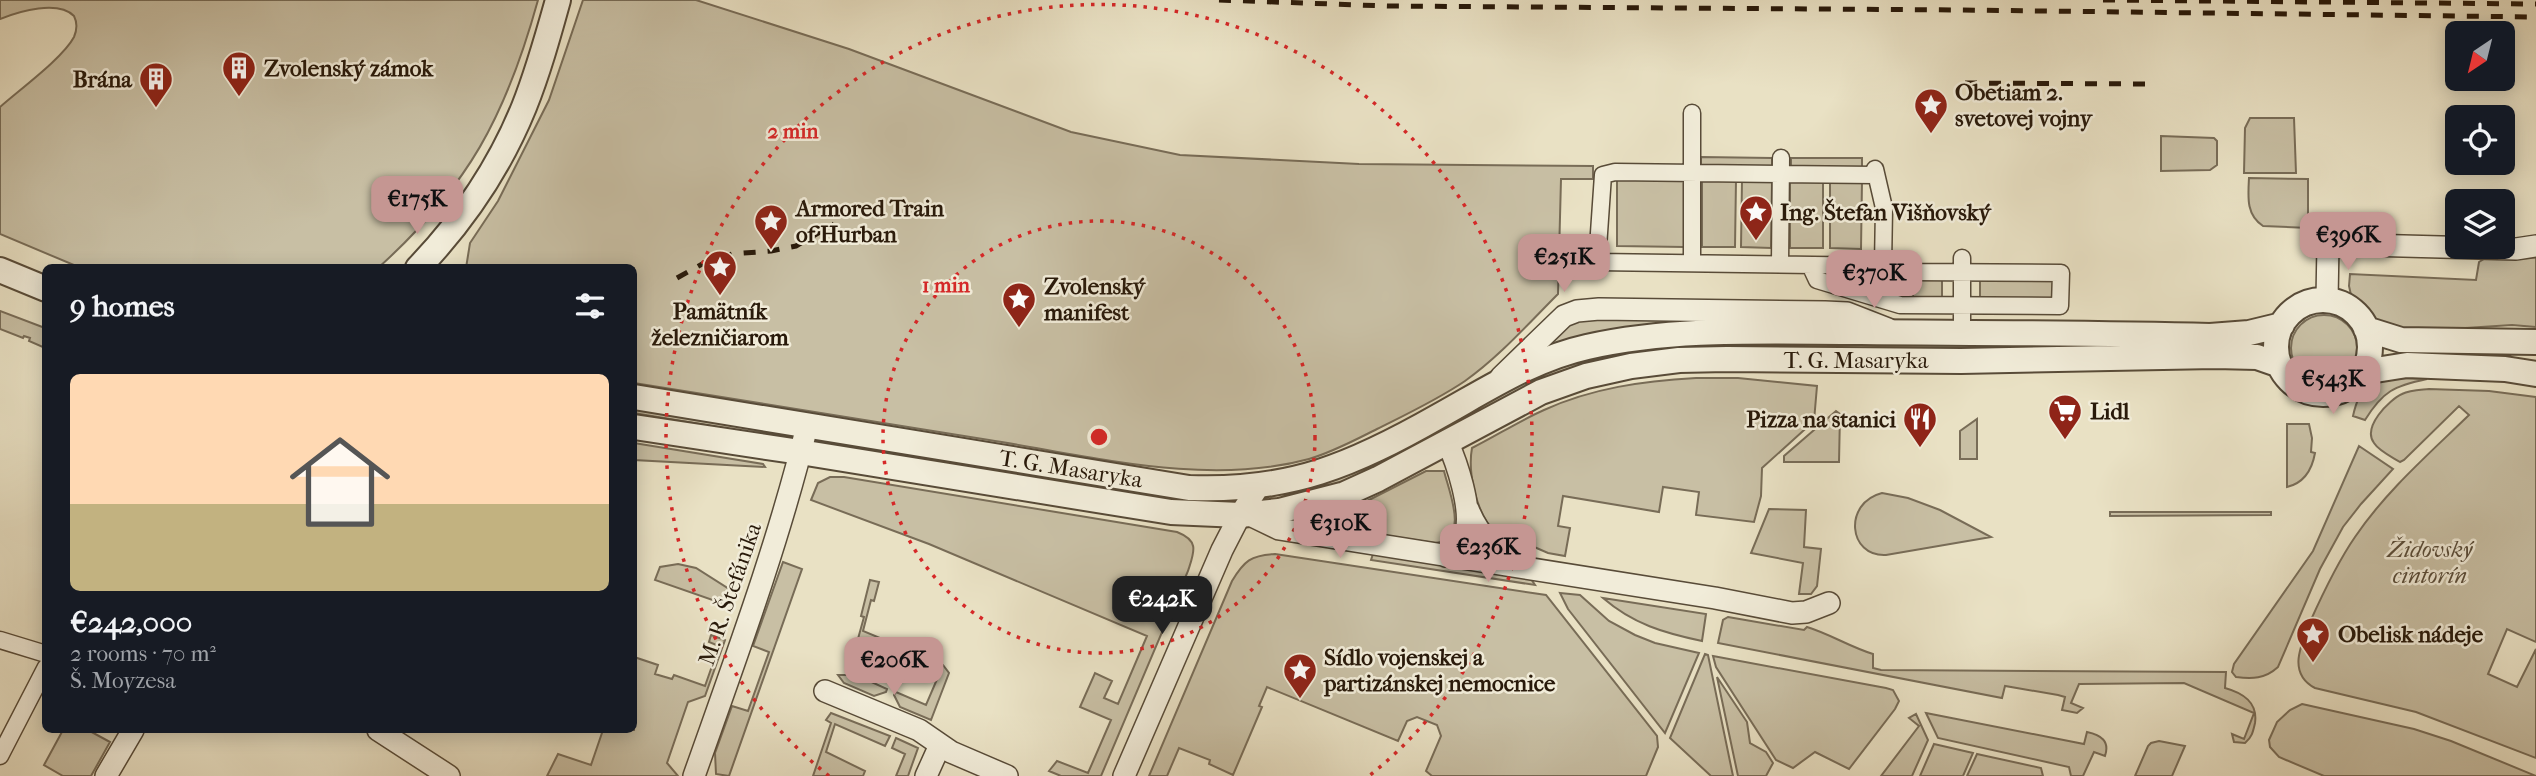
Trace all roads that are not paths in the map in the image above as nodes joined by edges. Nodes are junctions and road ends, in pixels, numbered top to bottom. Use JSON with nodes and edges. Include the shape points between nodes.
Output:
{"nodes":[{"id":1,"x":558,"y":0,"type":"edge"},
{"id":2,"x":1692,"y":113,"type":"dead end"},
{"id":3,"x":1781,"y":166,"type":"junction"},
{"id":4,"x":1694,"y":173,"type":"junction"},
{"id":5,"x":449,"y":233,"type":"junction"},
{"id":6,"x":2536,"y":246,"type":"edge"},
{"id":7,"x":1568,"y":252,"type":"dead end"},
{"id":8,"x":1597,"y":262,"type":"junction"},
{"id":9,"x":1692,"y":263,"type":"junction"},
{"id":10,"x":422,"y":264,"type":"edge"},
{"id":11,"x":444,"y":264,"type":"edge"},
{"id":12,"x":1780,"y":264,"type":"junction"},
{"id":13,"x":1810,"y":265,"type":"junction"},
{"id":14,"x":1962,"y":265,"type":"junction"},
{"id":15,"x":1884,"y":266,"type":"junction"},
{"id":16,"x":0,"y":270,"type":"edge"},
{"id":17,"x":42,"y":287,"type":"edge"},
{"id":18,"x":2327,"y":300,"type":"junction"},
{"id":19,"x":1962,"y":306,"type":"junction"},
{"id":20,"x":1962,"y":323,"type":"dead end"},
{"id":21,"x":2282,"y":325,"type":"junction"},
{"id":22,"x":2366,"y":329,"type":"junction"},
{"id":23,"x":1897,"y":332,"type":"junction"},
{"id":24,"x":2536,"y":342,"type":"edge"},
{"id":25,"x":2280,"y":365,"type":"junction"},
{"id":26,"x":2363,"y":372,"type":"junction"},
{"id":27,"x":2536,"y":374,"type":"edge"},
{"id":28,"x":1491,"y":387,"type":"junction"},
{"id":29,"x":637,"y":398,"type":"edge"},
{"id":30,"x":807,"y":426,"type":"junction"},
{"id":31,"x":637,"y":428,"type":"edge"},
{"id":32,"x":1447,"y":441,"type":"junction"},
{"id":33,"x":800,"y":452,"type":"junction"},
{"id":34,"x":1258,"y":487,"type":"junction"},
{"id":35,"x":1463,"y":497,"type":"junction"},
{"id":36,"x":1245,"y":515,"type":"junction"},
{"id":37,"x":1446,"y":556,"type":"junction"},
{"id":38,"x":1537,"y":571,"type":"junction"},
{"id":39,"x":1829,"y":603,"type":"dead end"},
{"id":40,"x":0,"y":640,"type":"edge"},
{"id":41,"x":42,"y":653,"type":"edge"},
{"id":42,"x":42,"y":675,"type":"edge"},
{"id":43,"x":825,"y":691,"type":"dead end"},
{"id":44,"x":131,"y":733,"type":"edge"},
{"id":45,"x":383,"y":733,"type":"edge"},
{"id":46,"x":940,"y":745,"type":"junction"},
{"id":47,"x":0,"y":757,"type":"edge"},
{"id":48,"x":106,"y":776,"type":"edge"},
{"id":49,"x":449,"y":776,"type":"edge"},
{"id":50,"x":694,"y":776,"type":"edge"},
{"id":51,"x":926,"y":776,"type":"edge"},
{"id":52,"x":1007,"y":776,"type":"edge"},
{"id":53,"x":1124,"y":776,"type":"edge"}],
"edges":[{"from":1,"to":5,"type":"street","via":[[539,68],[509,139]]},
{"from":2,"to":4,"type":"street"},
{"from":3,"to":4,"type":"street"},
{"from":3,"to":12,"type":"street"},
{"from":3,"to":15,"type":"street","via":[[1875,172],[1884,208]]},
{"from":4,"to":8,"type":"street","via":[[1603,175]]},
{"from":4,"to":9,"type":"street"},
{"from":5,"to":10,"type":"street"},
{"from":5,"to":11,"type":"street"},
{"from":6,"to":18,"type":"street","via":[[2328,244]]},
{"from":7,"to":8,"type":"street"},
{"from":8,"to":9,"type":"street"},
{"from":9,"to":12,"type":"street"},
{"from":12,"to":13,"type":"street"},
{"from":13,"to":15,"type":"street"},
{"from":13,"to":19,"type":"street","via":[[1817,281],[1865,296],[1900,305]]},
{"from":14,"to":15,"type":"street","via":[[1911,272]]},
{"from":14,"to":19,"type":"street"},
{"from":14,"to":19,"type":"street","via":[[2061,273],[2060,306]]},
{"from":16,"to":17,"type":"street"},
{"from":18,"to":21,"type":"street","name":"T. G. Masaryka","via":[[2297,308]]},
{"from":18,"to":22,"type":"street","via":[[2350,309]]},
{"from":19,"to":20,"type":"street"},
{"from":21,"to":23,"type":"street","name":"T. G. Masaryka","via":[[2210,335]]},
{"from":21,"to":25,"type":"street","via":[[2276,345]]},
{"from":22,"to":24,"type":"street","via":[[2401,340]]},
{"from":22,"to":26,"type":"street","via":[[2370,351]]},
{"from":23,"to":28,"type":"street","name":"T. G. Masaryka","via":[[1714,331],[1628,338],[1530,366]]},
{"from":23,"to":28,"type":"street","name":"T. G. Masaryka","via":[[1847,313],[1577,311],[1564,316]]},
{"from":25,"to":26,"type":"street","via":[[2295,385],[2320,394],[2345,389]]},
{"from":25,"to":32,"type":"street","name":"T. G. Masaryka","via":[[2257,357],[2215,356],[1679,360],[1597,373],[1541,391]]},
{"from":26,"to":27,"type":"street","via":[[2407,365]]},
{"from":28,"to":34,"type":"street","name":"T. G. Masaryka","via":[[1350,461]]},
{"from":29,"to":30,"type":"street","name":"T. G. Masaryka"},
{"from":30,"to":33,"type":"street","name":"M. R. Štefánika"},
{"from":30,"to":34,"type":"street","name":"T. G. Masaryka","via":[[1189,488]]},
{"from":31,"to":33,"type":"street","name":"T. G. Masaryka"},
{"from":32,"to":35,"type":"street","name":"T. G. Masaryka"},
{"from":32,"to":36,"type":"street","name":"T. G. Masaryka","via":[[1345,494],[1279,512]]},
{"from":33,"to":36,"type":"street","name":"T. G. Masaryka","via":[[1171,512]]},
{"from":33,"to":50,"type":"street","name":"M. R. Štefánika","via":[[772,554]]},
{"from":34,"to":36,"type":"street"},
{"from":35,"to":37,"type":"street","name":"T. G. Masaryka","via":[[1466,533]]},
{"from":35,"to":38,"type":"street","name":"T. G. Masaryka","via":[[1482,536],[1511,560]]},
{"from":36,"to":37,"type":"street","name":"T. G. Masaryka","via":[[1279,529]]},
{"from":36,"to":53,"type":"street","via":[[1214,569]]},
{"from":37,"to":38,"type":"street","name":"T. G. Masaryka"},
{"from":38,"to":39,"type":"street","name":"T. G. Masaryka","via":[[1792,613]]},
{"from":40,"to":41,"type":"street"},
{"from":42,"to":47,"type":"street"},
{"from":43,"to":46,"type":"street","via":[[919,730]]},
{"from":44,"to":48,"type":"street"},
{"from":45,"to":49,"type":"street"},
{"from":46,"to":51,"type":"street"},
{"from":46,"to":52,"type":"street"}]}
